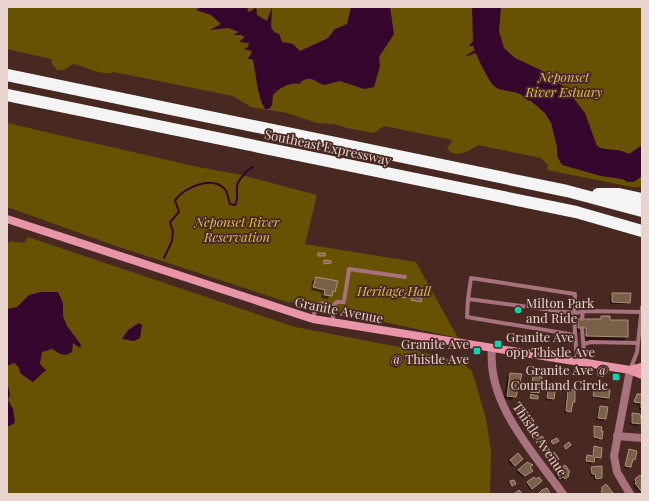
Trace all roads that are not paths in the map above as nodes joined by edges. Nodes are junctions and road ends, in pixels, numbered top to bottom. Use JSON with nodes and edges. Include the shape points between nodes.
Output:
{"nodes":[{"id":1,"x":7,"y":75,"type":"edge"},
{"id":2,"x":7,"y":82,"type":"edge"},
{"id":3,"x":7,"y":89,"type":"edge"},
{"id":4,"x":7,"y":95,"type":"edge"},
{"id":5,"x":576,"y":193,"type":"junction"},
{"id":6,"x":642,"y":199,"type":"edge"},
{"id":7,"x":642,"y":212,"type":"edge"},
{"id":8,"x":642,"y":218,"type":"edge"},
{"id":9,"x":7,"y":219,"type":"edge"},
{"id":10,"x":642,"y":225,"type":"edge"},
{"id":11,"x":642,"y":231,"type":"edge"},
{"id":12,"x":405,"y":277,"type":"dead end"},
{"id":13,"x":468,"y":299,"type":"junction"},
{"id":14,"x":332,"y":306,"type":"junction"},
{"id":15,"x":642,"y":307,"type":"edge"},
{"id":16,"x":583,"y":311,"type":"junction"},
{"id":17,"x":642,"y":312,"type":"edge"},
{"id":18,"x":574,"y":313,"type":"junction"},
{"id":19,"x":313,"y":319,"type":"junction"},
{"id":20,"x":582,"y":319,"type":"dead end"},
{"id":21,"x":332,"y":323,"type":"junction"},
{"id":22,"x":582,"y":328,"type":"dead end"},
{"id":23,"x":575,"y":335,"type":"junction"},
{"id":24,"x":638,"y":343,"type":"junction"},
{"id":25,"x":584,"y":344,"type":"junction"},
{"id":26,"x":492,"y":349,"type":"junction"},
{"id":27,"x":581,"y":364,"type":"junction"},
{"id":28,"x":642,"y":367,"type":"edge"},
{"id":29,"x":630,"y":370,"type":"junction"},
{"id":30,"x":642,"y":375,"type":"edge"},
{"id":31,"x":617,"y":436,"type":"junction"},
{"id":32,"x":642,"y":438,"type":"edge"},
{"id":33,"x":563,"y":494,"type":"edge"},
{"id":34,"x":630,"y":494,"type":"edge"}],
"edges":[{"from":1,"to":5,"type":"highway","name":"Southeast Expressway"},
{"from":2,"to":8,"type":"highway","via":[[566,197]]},
{"from":3,"to":10,"type":"highway","via":[[577,207]]},
{"from":4,"to":11,"type":"highway","name":"Southeast Expressway","via":[[576,212]]},
{"from":5,"to":6,"type":"highway","via":[[619,194]]},
{"from":5,"to":7,"type":"highway","name":"Southeast Expressway"},
{"from":9,"to":19,"type":"main road","name":"Granite Avenue"},
{"from":12,"to":14,"type":"lane","via":[[349,269],[344,302],[337,302]]},
{"from":13,"to":18,"type":"lane"},
{"from":13,"to":18,"type":"lane","via":[[471,278],[575,294]]},
{"from":13,"to":23,"type":"lane","via":[[467,317]]},
{"from":14,"to":19,"type":"lane","via":[[320,304]]},
{"from":14,"to":21,"type":"lane"},
{"from":15,"to":17,"type":"lane"},
{"from":16,"to":17,"type":"lane"},
{"from":16,"to":18,"type":"lane"},
{"from":16,"to":20,"type":"lane"},
{"from":17,"to":24,"type":"lane"},
{"from":18,"to":23,"type":"lane"},
{"from":19,"to":21,"type":"main road","name":"Granite Avenue"},
{"from":21,"to":26,"type":"main road","name":"Granite Avenue"},
{"from":22,"to":25,"type":"lane"},
{"from":23,"to":27,"type":"lane"},
{"from":24,"to":25,"type":"lane"},
{"from":24,"to":29,"type":"lane"},
{"from":25,"to":27,"type":"lane"},
{"from":26,"to":27,"type":"main road","name":"Granite Avenue"},
{"from":26,"to":33,"type":"street","name":"Thistle Avenue","via":[[491,362],[504,410]]},
{"from":27,"to":29,"type":"main road","name":"Granite Avenue"},
{"from":28,"to":29,"type":"main road","name":"Granite Avenue"},
{"from":29,"to":30,"type":"main road","name":"Granite Avenue"},
{"from":29,"to":31,"type":"street"},
{"from":31,"to":32,"type":"street"},
{"from":31,"to":34,"type":"street","via":[[614,464]]}]}
